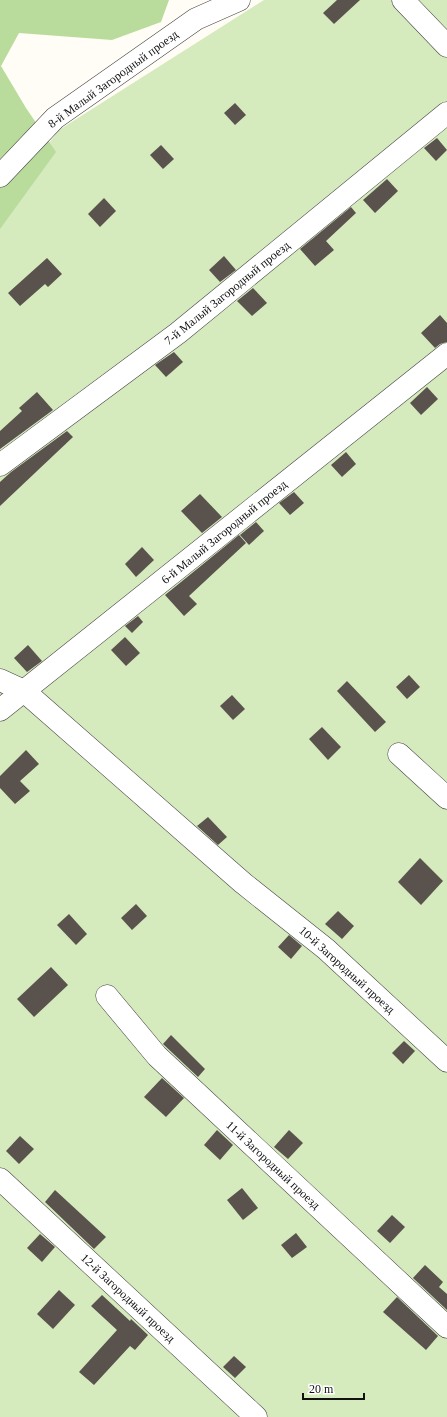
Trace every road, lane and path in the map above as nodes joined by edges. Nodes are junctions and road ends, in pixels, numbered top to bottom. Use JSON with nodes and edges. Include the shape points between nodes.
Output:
{"nodes":[{"id":1,"x":238,"y":0,"type":"edge"},
{"id":2,"x":403,"y":0,"type":"edge"},
{"id":3,"x":447,"y":46,"type":"edge"},
{"id":4,"x":447,"y":113,"type":"edge"},
{"id":5,"x":0,"y":176,"type":"edge"},
{"id":6,"x":447,"y":354,"type":"edge"},
{"id":7,"x":0,"y":465,"type":"edge"},
{"id":8,"x":0,"y":680,"type":"edge"},
{"id":9,"x":24,"y":691,"type":"junction"},
{"id":10,"x":0,"y":710,"type":"edge"},
{"id":11,"x":399,"y":754,"type":"dead end"},
{"id":12,"x":447,"y":798,"type":"edge"},
{"id":13,"x":107,"y":996,"type":"dead end"},
{"id":14,"x":447,"y":1061,"type":"edge"},
{"id":15,"x":0,"y":1179,"type":"edge"},
{"id":16,"x":447,"y":1327,"type":"edge"},
{"id":17,"x":256,"y":1417,"type":"edge"}],
"edges":[{"from":1,"to":5,"type":"lane","name":"8-й Малый Загородный проезд","via":[[196,19],[54,118]]},
{"from":2,"to":3,"type":"lane"},
{"from":4,"to":7,"type":"lane","name":"7-й Малый Загородный проезд","via":[[178,333]]},
{"from":6,"to":9,"type":"lane","name":"6-й Малый Загородный проезд"},
{"from":8,"to":9,"type":"lane","name":"10-й Загородный проезд"},
{"from":9,"to":10,"type":"lane","name":"6-й Малый Загородный проезд"},
{"from":9,"to":14,"type":"lane","name":"10-й Загородный проезд","via":[[243,883],[326,949]]},
{"from":11,"to":12,"type":"lane"},
{"from":13,"to":16,"type":"lane","name":"11-й Загородный проезд","via":[[157,1056]]},
{"from":15,"to":17,"type":"lane","name":"12-й Загородный проезд"}]}
